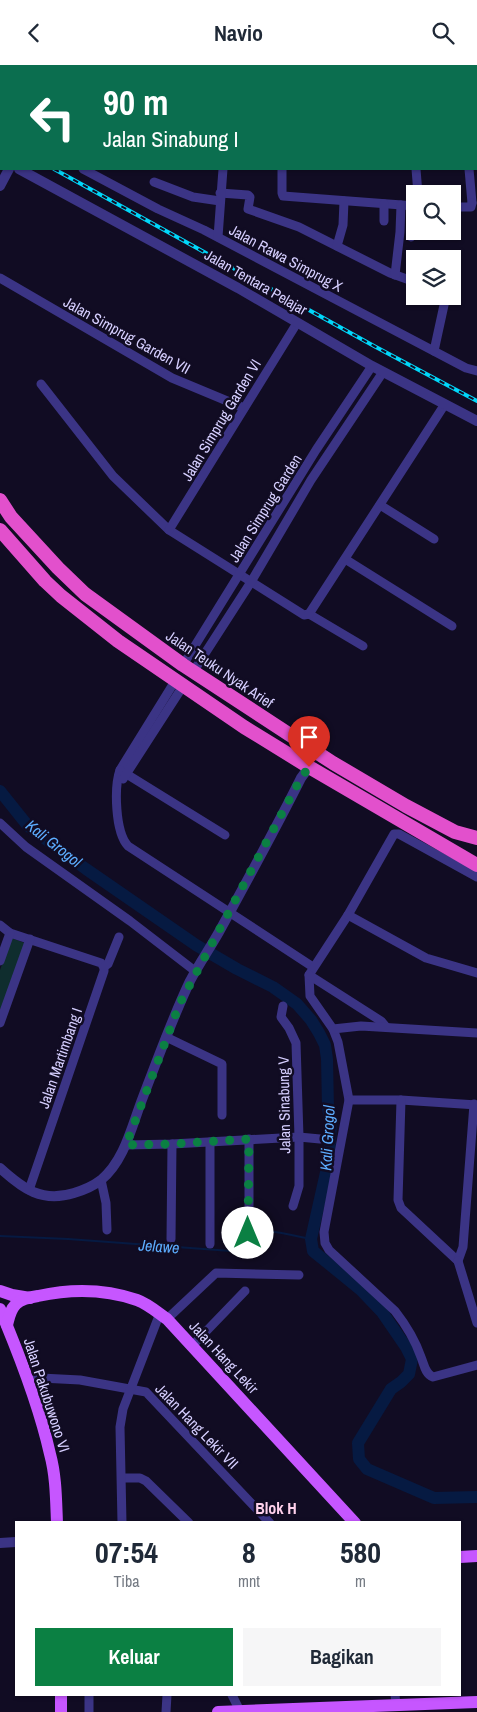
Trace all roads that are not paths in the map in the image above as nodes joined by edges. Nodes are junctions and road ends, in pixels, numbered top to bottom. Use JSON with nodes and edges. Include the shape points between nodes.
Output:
{"nodes":[{"id":1,"x":8,"y":170,"type":"edge"},
{"id":2,"x":21,"y":170,"type":"edge"},
{"id":3,"x":85,"y":170,"type":"edge"},
{"id":4,"x":223,"y":170,"type":"edge"},
{"id":5,"x":282,"y":170,"type":"edge"},
{"id":6,"x":416,"y":170,"type":"edge"},
{"id":7,"x":469,"y":170,"type":"edge"},
{"id":8,"x":154,"y":183,"type":"dead end"},
{"id":9,"x":417,"y":185,"type":"edge"},
{"id":10,"x":0,"y":186,"type":"edge"},
{"id":11,"x":220,"y":197,"type":"junction"},
{"id":12,"x":344,"y":201,"type":"junction"},
{"id":13,"x":475,"y":203,"type":"edge"},
{"id":14,"x":384,"y":204,"type":"junction"},
{"id":15,"x":401,"y":205,"type":"junction"},
{"id":16,"x":406,"y":205,"type":"edge"},
{"id":17,"x":461,"y":207,"type":"edge"},
{"id":18,"x":384,"y":221,"type":"dead end"},
{"id":19,"x":218,"y":237,"type":"junction"},
{"id":20,"x":337,"y":246,"type":"junction"},
{"id":21,"x":394,"y":275,"type":"junction"},
{"id":22,"x":0,"y":278,"type":"edge"},
{"id":23,"x":406,"y":279,"type":"edge"},
{"id":24,"x":444,"y":305,"type":"edge"},
{"id":25,"x":296,"y":323,"type":"junction"},
{"id":26,"x":434,"y":351,"type":"junction"},
{"id":27,"x":372,"y":366,"type":"junction"},
{"id":28,"x":477,"y":371,"type":"edge"},
{"id":29,"x":383,"y":372,"type":"junction"},
{"id":30,"x":41,"y":383,"type":"dead end"},
{"id":31,"x":444,"y":404,"type":"junction"},
{"id":32,"x":244,"y":408,"type":"junction"},
{"id":33,"x":477,"y":421,"type":"edge"},
{"id":34,"x":316,"y":450,"type":"junction"},
{"id":35,"x":326,"y":457,"type":"junction"},
{"id":36,"x":302,"y":474,"type":"junction"},
{"id":37,"x":311,"y":480,"type":"junction"},
{"id":38,"x":0,"y":501,"type":"edge"},
{"id":39,"x":380,"y":505,"type":"junction"},
{"id":40,"x":0,"y":530,"type":"edge"},
{"id":41,"x":169,"y":530,"type":"junction"},
{"id":42,"x":434,"y":539,"type":"dead end"},
{"id":43,"x":345,"y":559,"type":"junction"},
{"id":44,"x":240,"y":575,"type":"junction"},
{"id":45,"x":251,"y":582,"type":"junction"},
{"id":46,"x":309,"y":614,"type":"junction"},
{"id":47,"x":452,"y":626,"type":"dead end"},
{"id":48,"x":363,"y":647,"type":"dead end"},
{"id":49,"x":188,"y":668,"type":"junction"},
{"id":50,"x":179,"y":684,"type":"junction"},
{"id":51,"x":309,"y":767,"type":"junction"},
{"id":52,"x":123,"y":772,"type":"junction"},
{"id":53,"x":0,"y":823,"type":"edge"},
{"id":54,"x":455,"y":832,"type":"junction"},
{"id":55,"x":225,"y":835,"type":"dead end"},
{"id":56,"x":477,"y":838,"type":"edge"},
{"id":57,"x":477,"y":844,"type":"edge"},
{"id":58,"x":477,"y":865,"type":"edge"},
{"id":59,"x":477,"y":877,"type":"edge"},
{"id":60,"x":230,"y":912,"type":"junction"},
{"id":61,"x":348,"y":915,"type":"junction"},
{"id":62,"x":0,"y":925,"type":"edge"},
{"id":63,"x":10,"y":933,"type":"junction"},
{"id":64,"x":119,"y":937,"type":"dead end"},
{"id":65,"x":30,"y":939,"type":"junction"},
{"id":66,"x":0,"y":961,"type":"edge"},
{"id":67,"x":104,"y":967,"type":"junction"},
{"id":68,"x":195,"y":971,"type":"junction"},
{"id":69,"x":311,"y":971,"type":"junction"},
{"id":70,"x":477,"y":973,"type":"edge"},
{"id":71,"x":283,"y":1006,"type":"dead end"},
{"id":72,"x":0,"y":1023,"type":"edge"},
{"id":73,"x":386,"y":1027,"type":"junction"},
{"id":74,"x":333,"y":1029,"type":"junction"},
{"id":75,"x":477,"y":1033,"type":"edge"},
{"id":76,"x":166,"y":1037,"type":"junction"},
{"id":77,"x":349,"y":1100,"type":"junction"},
{"id":78,"x":401,"y":1100,"type":"junction"},
{"id":79,"x":475,"y":1105,"type":"edge"},
{"id":80,"x":222,"y":1115,"type":"dead end"},
{"id":81,"x":299,"y":1137,"type":"junction"},
{"id":82,"x":249,"y":1139,"type":"junction"},
{"id":83,"x":320,"y":1139,"type":"dead end"},
{"id":84,"x":210,"y":1141,"type":"junction"},
{"id":85,"x":172,"y":1144,"type":"junction"},
{"id":86,"x":126,"y":1145,"type":"junction"},
{"id":87,"x":0,"y":1168,"type":"edge"},
{"id":88,"x":101,"y":1180,"type":"junction"},
{"id":89,"x":28,"y":1190,"type":"junction"},
{"id":90,"x":293,"y":1206,"type":"dead end"},
{"id":91,"x":108,"y":1230,"type":"dead end"},
{"id":92,"x":248,"y":1233,"type":"dead end"},
{"id":93,"x":171,"y":1239,"type":"dead end"},
{"id":94,"x":210,"y":1244,"type":"dead end"},
{"id":95,"x":458,"y":1261,"type":"junction"},
{"id":96,"x":299,"y":1275,"type":"dead end"},
{"id":97,"x":0,"y":1291,"type":"edge"},
{"id":98,"x":245,"y":1291,"type":"dead end"},
{"id":99,"x":30,"y":1298,"type":"junction"},
{"id":100,"x":0,"y":1309,"type":"edge"},
{"id":101,"x":163,"y":1316,"type":"junction"},
{"id":102,"x":477,"y":1323,"type":"edge"},
{"id":103,"x":7,"y":1325,"type":"junction"},
{"id":104,"x":192,"y":1346,"type":"junction"},
{"id":105,"x":477,"y":1365,"type":"edge"},
{"id":106,"x":27,"y":1380,"type":"junction"},
{"id":107,"x":131,"y":1389,"type":"junction"},
{"id":108,"x":122,"y":1478,"type":"junction"},
{"id":109,"x":57,"y":1521,"type":"edge"},
{"id":110,"x":122,"y":1521,"type":"edge"},
{"id":111,"x":187,"y":1521,"type":"edge"},
{"id":112,"x":268,"y":1521,"type":"edge"},
{"id":113,"x":351,"y":1521,"type":"edge"},
{"id":114,"x":0,"y":1543,"type":"edge"},
{"id":115,"x":15,"y":1543,"type":"edge"},
{"id":116,"x":477,"y":1556,"type":"edge"},
{"id":117,"x":461,"y":1557,"type":"edge"},
{"id":118,"x":61,"y":1696,"type":"edge"},
{"id":119,"x":89,"y":1696,"type":"edge"},
{"id":120,"x":167,"y":1696,"type":"edge"},
{"id":121,"x":233,"y":1696,"type":"edge"},
{"id":122,"x":449,"y":1699,"type":"edge"},
{"id":123,"x":396,"y":1700,"type":"edge"},
{"id":124,"x":477,"y":1702,"type":"edge"},
{"id":125,"x":242,"y":1711,"type":"edge"},
{"id":126,"x":62,"y":1712,"type":"edge"},
{"id":127,"x":90,"y":1712,"type":"edge"},
{"id":128,"x":166,"y":1712,"type":"edge"},
{"id":129,"x":218,"y":1712,"type":"edge"}],
"edges":[{"from":1,"to":10,"type":"street"},
{"from":2,"to":25,"type":"street","name":"Jalan Tentara Pelajar"},
{"from":3,"to":19,"type":"street","name":"Jalan Rawa Simprug X"},
{"from":4,"to":11,"type":"street"},
{"from":5,"to":12,"type":"street","via":[[282,195],[285,197]]},
{"from":6,"to":9,"type":"street"},
{"from":7,"to":13,"type":"street"},
{"from":8,"to":11,"type":"street","via":[[193,197]]},
{"from":11,"to":19,"type":"street"},
{"from":11,"to":20,"type":"street","via":[[248,195],[248,209],[299,227]]},
{"from":12,"to":14,"type":"street"},
{"from":12,"to":20,"type":"street","via":[[343,225]]},
{"from":13,"to":17,"type":"street","via":[[471,207]]},
{"from":14,"to":15,"type":"street"},
{"from":14,"to":18,"type":"street"},
{"from":15,"to":16,"type":"street"},
{"from":15,"to":21,"type":"street"},
{"from":19,"to":26,"type":"street","name":"Jalan Rawa Simprug X"},
{"from":20,"to":21,"type":"street"},
{"from":21,"to":23,"type":"street"},
{"from":22,"to":32,"type":"street","name":"Jalan Simprug Garden VII","via":[[172,378]]},
{"from":24,"to":26,"type":"street"},
{"from":25,"to":27,"type":"street","name":"Jalan Tentara Pelajar"},
{"from":25,"to":32,"type":"street","name":"Jalan Simprug Garden VI"},
{"from":26,"to":28,"type":"street","name":"Jalan Rawa Simprug X"},
{"from":27,"to":29,"type":"street","name":"Jalan Tentara Pelajar"},
{"from":27,"to":34,"type":"street","name":"Jalan Simprug Garden"},
{"from":29,"to":31,"type":"street","name":"Jalan Tentara Pelajar"},
{"from":29,"to":35,"type":"street","name":"Jalan Simprug Garden"},
{"from":30,"to":41,"type":"street","via":[[113,476]]},
{"from":31,"to":33,"type":"street","name":"Jalan Tentara Pelajar"},
{"from":31,"to":39,"type":"street"},
{"from":32,"to":41,"type":"street","name":"Jalan Simprug Garden VI"},
{"from":34,"to":35,"type":"street"},
{"from":34,"to":36,"type":"street","name":"Jalan Simprug Garden"},
{"from":35,"to":37,"type":"street","name":"Jalan Simprug Garden"},
{"from":36,"to":37,"type":"street"},
{"from":36,"to":44,"type":"street","name":"Jalan Simprug Garden"},
{"from":37,"to":45,"type":"street","name":"Jalan Simprug Garden"},
{"from":38,"to":49,"type":"highway","name":"Jalan Teuku Nyak Arief","via":[[58,568],[85,593]]},
{"from":39,"to":42,"type":"street"},
{"from":39,"to":43,"type":"street"},
{"from":40,"to":50,"type":"highway","via":[[61,596]]},
{"from":41,"to":44,"type":"street"},
{"from":43,"to":46,"type":"street"},
{"from":43,"to":47,"type":"street"},
{"from":44,"to":45,"type":"street"},
{"from":44,"to":49,"type":"street","name":"Jalan Simprug Garden"},
{"from":45,"to":46,"type":"street","name":"Jalan Simprug Garden","via":[[304,615]]},
{"from":45,"to":49,"type":"street","name":"Jalan Simprug Garden"},
{"from":46,"to":48,"type":"street","name":"Jalan Simprug Garden"},
{"from":49,"to":54,"type":"highway","name":"Jalan Teuku Nyak Arief","via":[[316,753]]},
{"from":50,"to":51,"type":"highway"},
{"from":50,"to":52,"type":"street"},
{"from":51,"to":58,"type":"highway"},
{"from":51,"to":60,"type":"street"},
{"from":52,"to":55,"type":"street"},
{"from":52,"to":60,"type":"street","via":[[123,779],[116,783],[123,841]]},
{"from":53,"to":68,"type":"street","via":[[26,847]]},
{"from":54,"to":56,"type":"highway"},
{"from":54,"to":57,"type":"main road","name":"Jalan Teuku Nyak Arief"},
{"from":59,"to":61,"type":"street","via":[[396,834]]},
{"from":60,"to":68,"type":"street"},
{"from":60,"to":69,"type":"street"},
{"from":61,"to":69,"type":"street"},
{"from":61,"to":70,"type":"street","via":[[426,958]]},
{"from":62,"to":63,"type":"street"},
{"from":63,"to":65,"type":"street"},
{"from":63,"to":66,"type":"street"},
{"from":64,"to":67,"type":"street","name":"Jalan Martimbang I"},
{"from":65,"to":67,"type":"street","via":[[101,963]]},
{"from":65,"to":72,"type":"street"},
{"from":67,"to":89,"type":"street","name":"Jalan Martimbang I"},
{"from":68,"to":76,"type":"street"},
{"from":69,"to":73,"type":"street"},
{"from":69,"to":74,"type":"street","via":[[310,995]]},
{"from":71,"to":81,"type":"street","name":"Jalan Sinabung V","via":[[281,1017],[296,1043]]},
{"from":73,"to":74,"type":"street"},
{"from":73,"to":75,"type":"street"},
{"from":74,"to":77,"type":"street"},
{"from":76,"to":80,"type":"street","via":[[222,1064]]},
{"from":76,"to":86,"type":"street"},
{"from":77,"to":78,"type":"street"},
{"from":77,"to":105,"type":"street","via":[[324,1232],[325,1243],[403,1321],[417,1344],[429,1375],[433,1377]]},
{"from":78,"to":79,"type":"street"},
{"from":78,"to":95,"type":"street","via":[[398,1200],[401,1208]]},
{"from":79,"to":95,"type":"street","via":[[464,1247]]},
{"from":81,"to":82,"type":"street"},
{"from":81,"to":83,"type":"street"},
{"from":81,"to":90,"type":"street","name":"Jalan Sinabung V","via":[[298,1189]]},
{"from":82,"to":84,"type":"street"},
{"from":82,"to":92,"type":"street"},
{"from":84,"to":85,"type":"street"},
{"from":84,"to":94,"type":"street"},
{"from":85,"to":86,"type":"street"},
{"from":85,"to":93,"type":"street"},
{"from":86,"to":88,"type":"street"},
{"from":87,"to":89,"type":"street"},
{"from":88,"to":89,"type":"street","via":[[88,1189],[62,1197],[48,1197]]},
{"from":88,"to":91,"type":"street"},
{"from":95,"to":102,"type":"street"},
{"from":96,"to":101,"type":"street","via":[[214,1274]]},
{"from":97,"to":99,"type":"main road","name":"Jalan Hang Lekir"},
{"from":98,"to":104,"type":"street"},
{"from":99,"to":101,"type":"main road","name":"Jalan Hang Lekir","via":[[60,1291],[81,1291],[136,1300]]},
{"from":99,"to":103,"type":"main road","name":"Jalan Hang Lekir","via":[[12,1309]]},
{"from":100,"to":103,"type":"main road","name":"Jalan Pakubuwono VI"},
{"from":101,"to":104,"type":"main road","name":"Jalan Hang Lekir"},
{"from":101,"to":107,"type":"street"},
{"from":103,"to":106,"type":"main road","name":"Jalan Pakubuwono VI"},
{"from":104,"to":113,"type":"main road","name":"Jalan Hang Lekir"},
{"from":106,"to":107,"type":"street","name":"Jalan Hang Lekir VII","via":[[80,1380]]},
{"from":106,"to":109,"type":"main road","name":"Jalan Pakubuwono VI","via":[[50,1455],[56,1488]]},
{"from":107,"to":108,"type":"street","via":[[120,1427]]},
{"from":107,"to":112,"type":"street","name":"Jalan Hang Lekir VII","via":[[148,1393]]},
{"from":108,"to":110,"type":"street"},
{"from":108,"to":111,"type":"street","via":[[146,1481]]},
{"from":114,"to":115,"type":"street"},
{"from":116,"to":117,"type":"main road"},
{"from":118,"to":126,"type":"main road"},
{"from":119,"to":127,"type":"street"},
{"from":120,"to":128,"type":"street"},
{"from":121,"to":125,"type":"street"},
{"from":122,"to":123,"type":"main road"},
{"from":122,"to":124,"type":"main road"},
{"from":123,"to":125,"type":"main road"},
{"from":125,"to":129,"type":"main road"}]}
